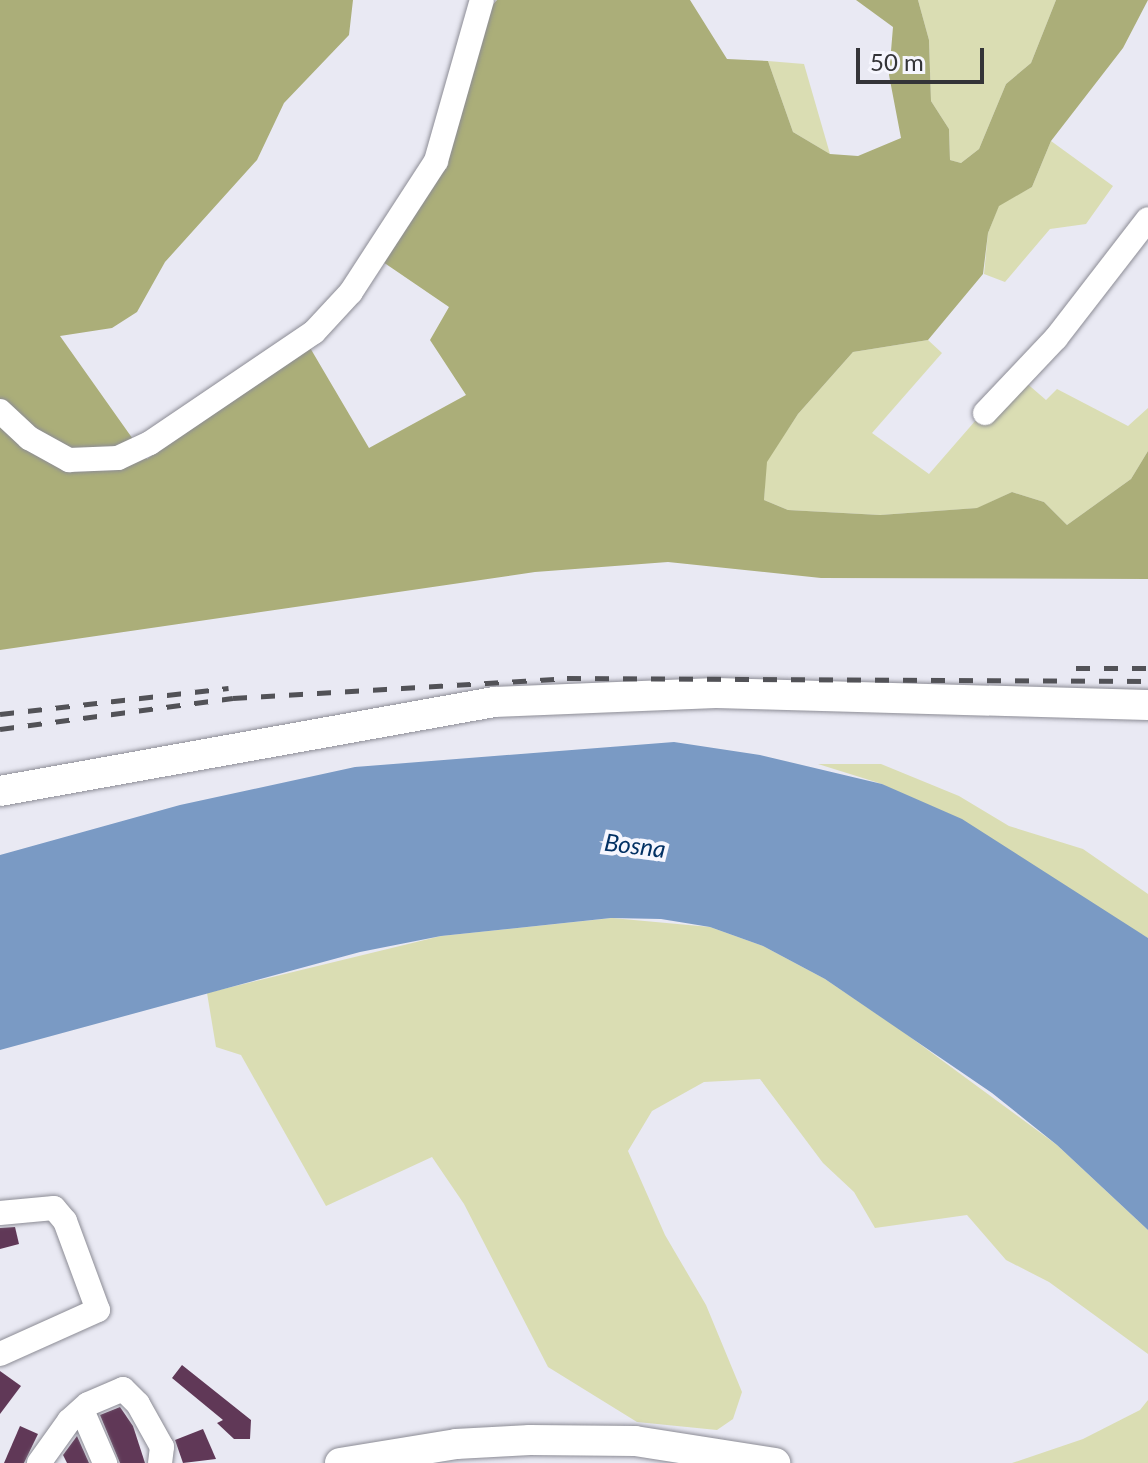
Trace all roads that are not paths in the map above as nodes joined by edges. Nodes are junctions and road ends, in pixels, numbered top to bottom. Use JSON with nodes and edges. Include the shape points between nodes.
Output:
{"nodes":[{"id":1,"x":482,"y":0,"type":"edge"},
{"id":2,"x":1148,"y":219,"type":"edge"},
{"id":3,"x":0,"y":411,"type":"edge"},
{"id":4,"x":985,"y":413,"type":"dead end"},
{"id":5,"x":1148,"y":705,"type":"edge"},
{"id":6,"x":0,"y":791,"type":"edge"},
{"id":7,"x":0,"y":1213,"type":"edge"},
{"id":8,"x":0,"y":1354,"type":"edge"},
{"id":9,"x":82,"y":1410,"type":"junction"},
{"id":10,"x":39,"y":1463,"type":"edge"},
{"id":11,"x":105,"y":1463,"type":"edge"},
{"id":12,"x":160,"y":1463,"type":"edge"},
{"id":13,"x":340,"y":1463,"type":"edge"},
{"id":14,"x":775,"y":1463,"type":"edge"}],
"edges":[{"from":1,"to":3,"type":"street","via":[[436,161],[351,292],[314,332],[150,443],[118,458],[69,460],[29,438]]},
{"from":2,"to":4,"type":"street","via":[[1056,338]]},
{"from":5,"to":6,"type":"main road","via":[[716,693],[494,702]]},
{"from":7,"to":8,"type":"street","via":[[54,1208],[65,1221],[98,1310]]},
{"from":9,"to":10,"type":"street","via":[[50,1443]]},
{"from":9,"to":11,"type":"street"},
{"from":9,"to":12,"type":"street","via":[[123,1389],[138,1404],[162,1447]]},
{"from":13,"to":14,"type":"main road","via":[[456,1444],[530,1440],[635,1441]]}]}
